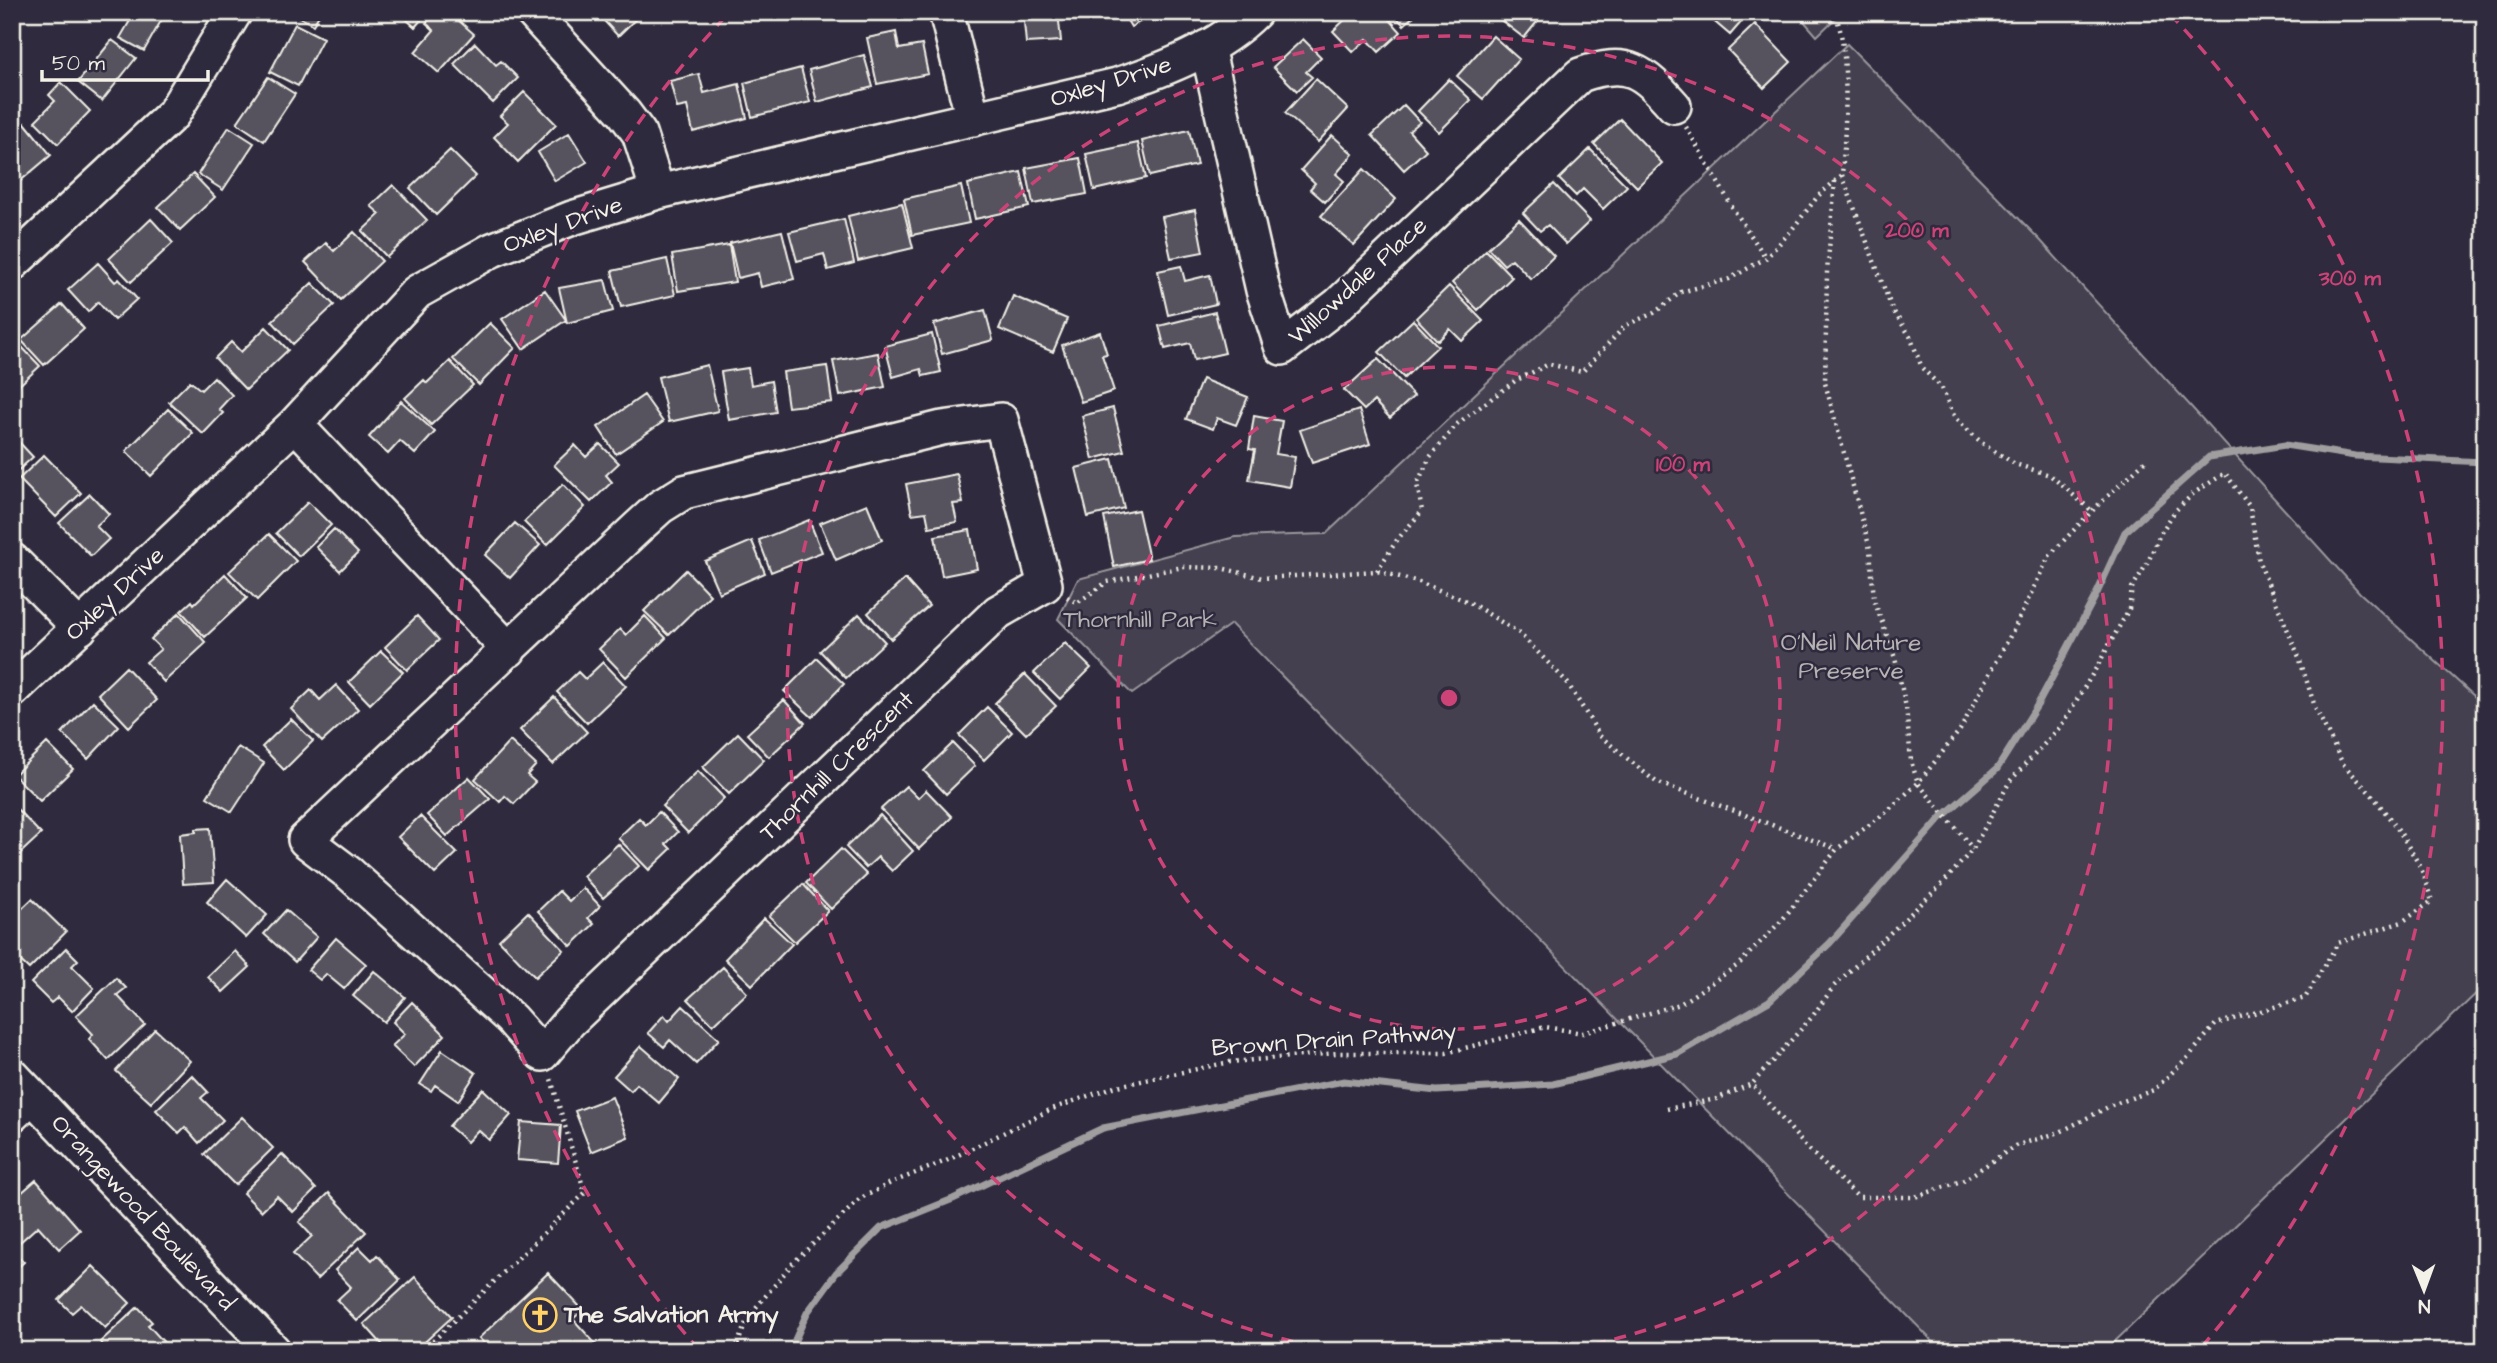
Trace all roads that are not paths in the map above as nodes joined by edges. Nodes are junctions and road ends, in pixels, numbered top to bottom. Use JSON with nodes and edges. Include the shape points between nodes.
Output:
{"nodes":[{"id":1,"x":236,"y":12,"type":"edge"},
{"id":2,"x":533,"y":12,"type":"edge"},
{"id":3,"x":946,"y":12,"type":"edge"},
{"id":4,"x":1255,"y":12,"type":"edge"},
{"id":5,"x":1207,"y":47,"type":"junction"},
{"id":6,"x":1674,"y":106,"type":"road end"},
{"id":7,"x":973,"y":119,"type":"junction"},
{"id":8,"x":658,"y":192,"type":"junction"},
{"id":9,"x":12,"y":264,"type":"edge"},
{"id":10,"x":295,"y":424,"type":"junction"},
{"id":11,"x":12,"y":559,"type":"edge"},
{"id":12,"x":80,"y":628,"type":"junction"},
{"id":13,"x":509,"y":650,"type":"junction"},
{"id":14,"x":12,"y":691,"type":"edge"},
{"id":15,"x":19,"y":1095,"type":"edge"},
{"id":16,"x":274,"y":1351,"type":"edge"}],
"edges":[{"from":1,"to":9,"type":"street","via":[[173,114]]},
{"from":2,"to":8,"type":"street","via":[[639,133]]},
{"from":3,"to":7,"type":"street"},
{"from":4,"to":5,"type":"street","name":"Oxley Drive"},
{"from":5,"to":6,"type":"street","name":"Willowdale Place","via":[[1263,290],[1282,348],[1339,304],[1580,75],[1617,67],[1636,72],[1652,81]]},
{"from":5,"to":7,"type":"street","name":"Oxley Drive","via":[[1162,70],[1117,85]]},
{"from":7,"to":8,"type":"street","name":"Oxley Drive"},
{"from":8,"to":10,"type":"street","name":"Oxley Drive","via":[[572,218],[492,250],[417,292]]},
{"from":10,"to":12,"type":"street","name":"Oxley Drive"},
{"from":10,"to":13,"type":"street"},
{"from":11,"to":12,"type":"street"},
{"from":12,"to":14,"type":"street","name":"Oxley Drive"},
{"from":13,"to":13,"type":"street","name":"Thornhill Crescent","via":[[660,507],[684,492],[942,428],[1000,420],[1045,585],[998,612],[569,1022],[542,1054],[512,1019],[350,874],[305,840]]},
{"from":15,"to":16,"type":"street","name":"Orangewood Boulevard"}]}
